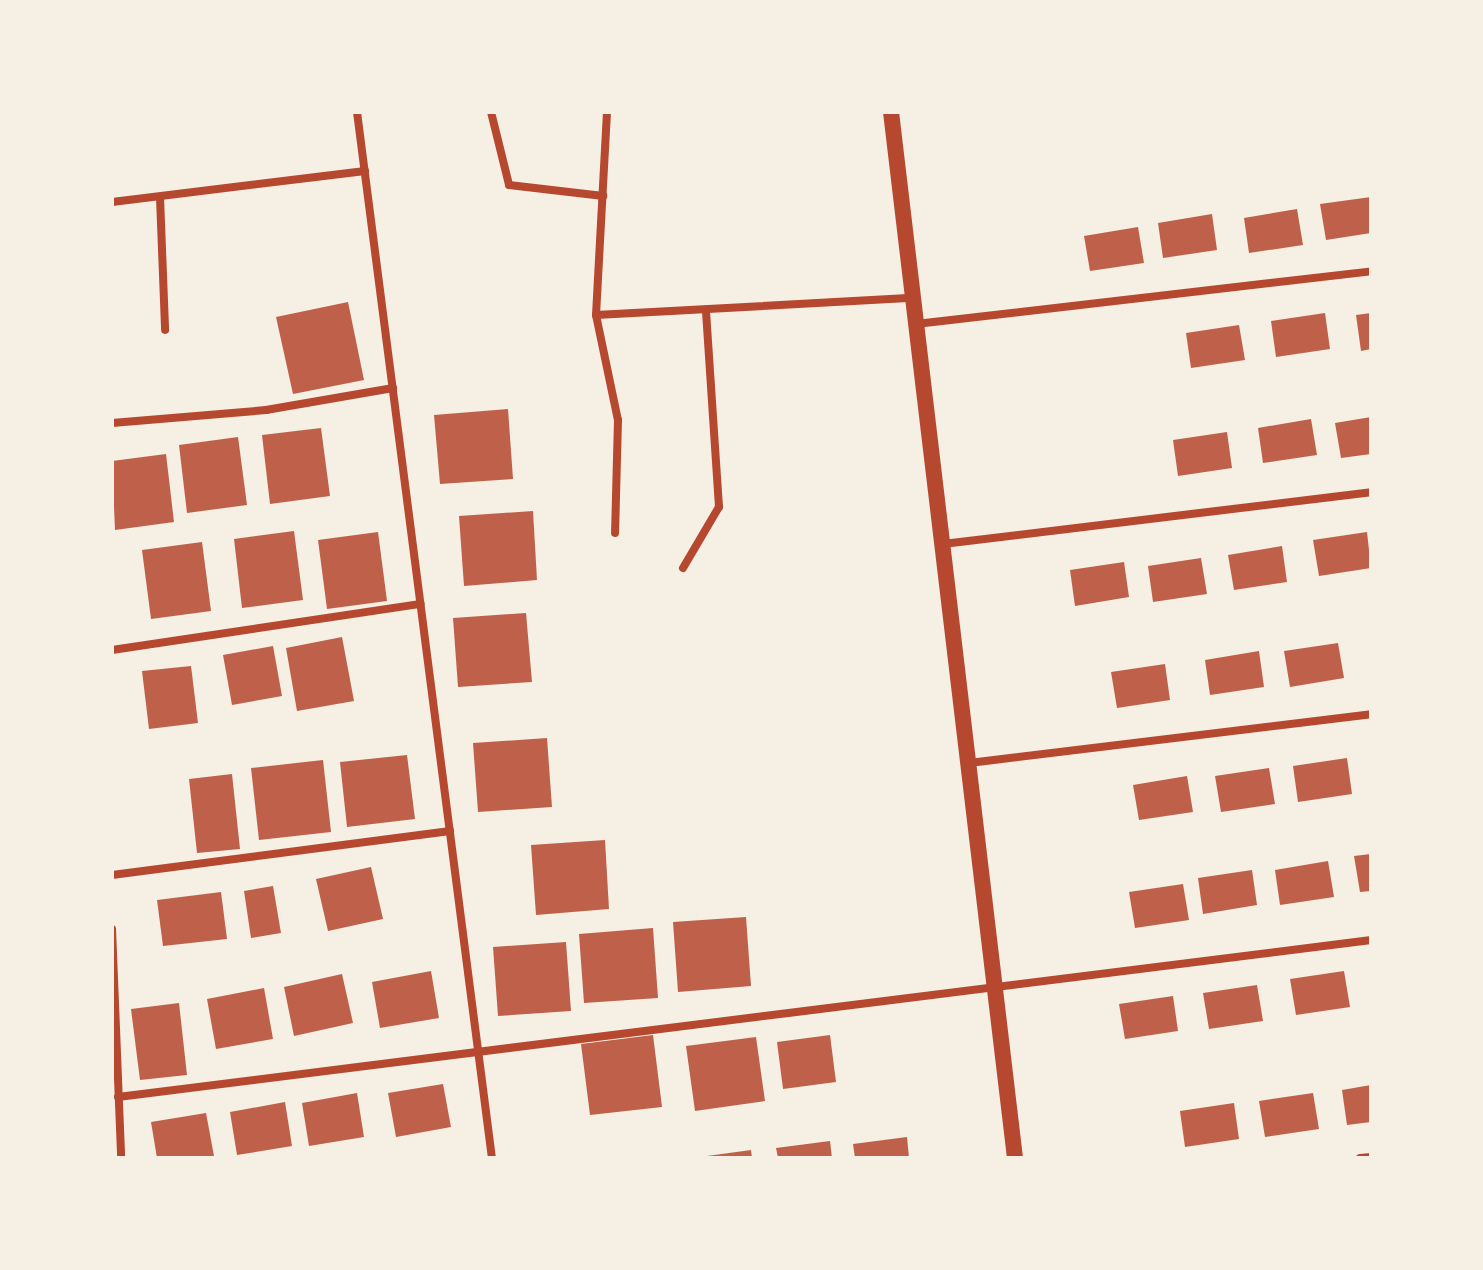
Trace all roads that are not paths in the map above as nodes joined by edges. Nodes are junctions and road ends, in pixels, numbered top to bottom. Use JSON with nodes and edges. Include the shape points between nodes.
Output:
{"nodes":[{"id":1,"x":357,"y":112,"type":"edge"},
{"id":2,"x":491,"y":112,"type":"edge"},
{"id":3,"x":607,"y":112,"type":"edge"},
{"id":4,"x":891,"y":112,"type":"edge"},
{"id":5,"x":365,"y":171,"type":"junction"},
{"id":6,"x":603,"y":196,"type":"junction"},
{"id":7,"x":160,"y":197,"type":"junction"},
{"id":8,"x":112,"y":202,"type":"edge"},
{"id":9,"x":1371,"y":271,"type":"edge"},
{"id":10,"x":913,"y":298,"type":"junction"},
{"id":11,"x":706,"y":309,"type":"junction"},
{"id":12,"x":596,"y":315,"type":"junction"},
{"id":13,"x":915,"y":324,"type":"junction"},
{"id":14,"x":165,"y":330,"type":"dead end"},
{"id":15,"x":393,"y":388,"type":"junction"},
{"id":16,"x":112,"y":423,"type":"edge"},
{"id":17,"x":1371,"y":492,"type":"edge"},
{"id":18,"x":615,"y":533,"type":"dead end"},
{"id":19,"x":943,"y":544,"type":"junction"},
{"id":20,"x":683,"y":568,"type":"dead end"},
{"id":21,"x":421,"y":604,"type":"junction"},
{"id":22,"x":112,"y":650,"type":"edge"},
{"id":23,"x":1371,"y":714,"type":"edge"},
{"id":24,"x":968,"y":764,"type":"junction"},
{"id":25,"x":450,"y":831,"type":"junction"},
{"id":26,"x":112,"y":875,"type":"edge"},
{"id":27,"x":112,"y":929,"type":"edge"},
{"id":28,"x":1371,"y":940,"type":"edge"},
{"id":29,"x":995,"y":984,"type":"junction"},
{"id":30,"x":478,"y":1049,"type":"junction"},
{"id":31,"x":118,"y":1097,"type":"junction"},
{"id":32,"x":121,"y":1147,"type":"junction"},
{"id":33,"x":1371,"y":1157,"type":"edge"},
{"id":34,"x":114,"y":1158,"type":"edge"},
{"id":35,"x":121,"y":1158,"type":"edge"},
{"id":36,"x":492,"y":1158,"type":"edge"},
{"id":37,"x":1015,"y":1158,"type":"edge"},
{"id":38,"x":1360,"y":1158,"type":"edge"}],
"edges":[{"from":1,"to":5,"type":"street"},
{"from":2,"to":6,"type":"street","via":[[509,185]]},
{"from":3,"to":6,"type":"street"},
{"from":4,"to":10,"type":"main road"},
{"from":5,"to":7,"type":"street"},
{"from":5,"to":15,"type":"street"},
{"from":6,"to":12,"type":"street"},
{"from":7,"to":8,"type":"street"},
{"from":7,"to":14,"type":"street"},
{"from":9,"to":13,"type":"street"},
{"from":10,"to":11,"type":"street"},
{"from":10,"to":13,"type":"main road"},
{"from":11,"to":12,"type":"street"},
{"from":11,"to":20,"type":"street","via":[[719,507]]},
{"from":12,"to":18,"type":"street","via":[[618,429]]},
{"from":13,"to":19,"type":"main road"},
{"from":15,"to":16,"type":"street","via":[[266,410]]},
{"from":15,"to":21,"type":"street"},
{"from":17,"to":19,"type":"street"},
{"from":19,"to":24,"type":"main road"},
{"from":21,"to":22,"type":"street"},
{"from":21,"to":25,"type":"street"},
{"from":23,"to":24,"type":"street"},
{"from":24,"to":29,"type":"main road"},
{"from":25,"to":26,"type":"street"},
{"from":25,"to":30,"type":"street"},
{"from":27,"to":31,"type":"street"},
{"from":28,"to":29,"type":"street"},
{"from":29,"to":30,"type":"street"},
{"from":29,"to":37,"type":"main road"},
{"from":30,"to":31,"type":"street"},
{"from":30,"to":36,"type":"street"},
{"from":31,"to":32,"type":"street"},
{"from":32,"to":34,"type":"street"},
{"from":32,"to":35,"type":"street"},
{"from":33,"to":38,"type":"street"}]}
